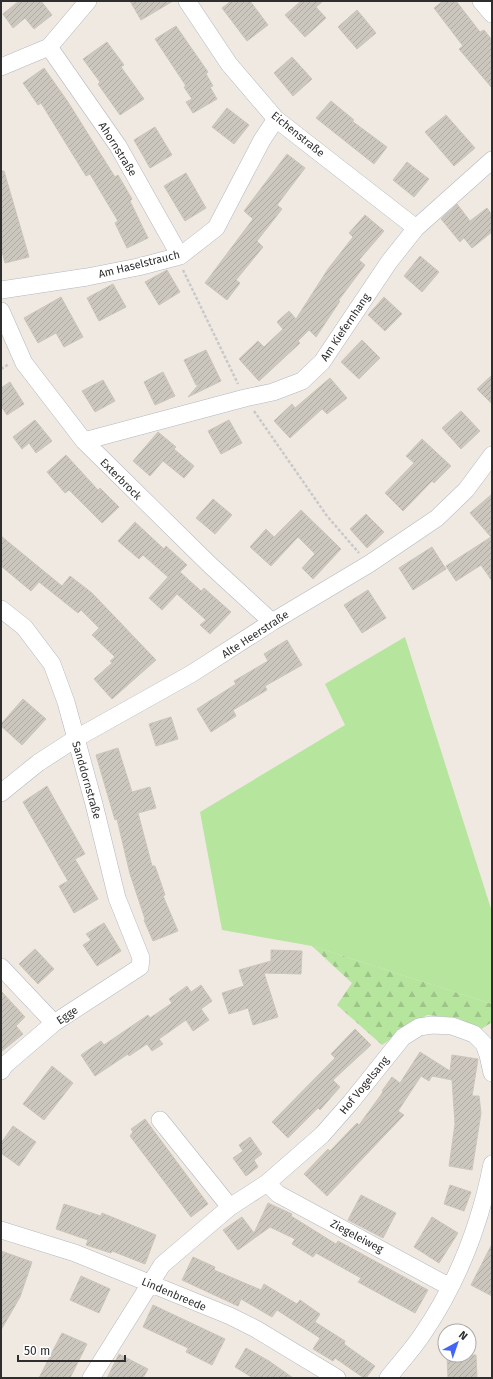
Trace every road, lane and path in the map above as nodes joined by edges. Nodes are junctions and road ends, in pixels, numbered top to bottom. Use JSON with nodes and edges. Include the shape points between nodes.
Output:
{"nodes":[{"id":1,"x":88,"y":1,"type":"edge"},
{"id":2,"x":187,"y":1,"type":"edge"},
{"id":3,"x":482,"y":1,"type":"edge"},
{"id":4,"x":492,"y":14,"type":"edge"},
{"id":5,"x":49,"y":47,"type":"junction"},
{"id":6,"x":1,"y":68,"type":"edge"},
{"id":7,"x":276,"y":118,"type":"junction"},
{"id":8,"x":492,"y":160,"type":"edge"},
{"id":9,"x":416,"y":228,"type":"junction"},
{"id":10,"x":180,"y":256,"type":"junction"},
{"id":11,"x":1,"y":290,"type":"edge"},
{"id":12,"x":1,"y":312,"type":"edge"},
{"id":13,"x":245,"y":398,"type":"junction"},
{"id":14,"x":84,"y":441,"type":"junction"},
{"id":15,"x":492,"y":455,"type":"edge"},
{"id":16,"x":369,"y":564,"type":"junction"},
{"id":17,"x":1,"y":610,"type":"edge"},
{"id":18,"x":272,"y":622,"type":"junction"},
{"id":19,"x":75,"y":739,"type":"junction"},
{"id":20,"x":1,"y":793,"type":"edge"},
{"id":21,"x":1,"y":967,"type":"edge"},
{"id":22,"x":140,"y":967,"type":"joint"},
{"id":23,"x":54,"y":1023,"type":"junction"},
{"id":24,"x":1,"y":1071,"type":"edge"},
{"id":25,"x":492,"y":1073,"type":"edge"},
{"id":26,"x":160,"y":1120,"type":"dead end"},
{"id":27,"x":492,"y":1164,"type":"edge"},
{"id":28,"x":267,"y":1183,"type":"junction"},
{"id":29,"x":230,"y":1208,"type":"junction"},
{"id":30,"x":1,"y":1230,"type":"edge"},
{"id":31,"x":149,"y":1283,"type":"junction"},
{"id":32,"x":450,"y":1287,"type":"junction"},
{"id":33,"x":91,"y":1378,"type":"edge"},
{"id":34,"x":337,"y":1378,"type":"edge"},
{"id":35,"x":388,"y":1378,"type":"edge"}],
"edges":[{"from":1,"to":5,"type":"street"},
{"from":2,"to":7,"type":"street","name":"Eichenstraße","via":[[229,64]]},
{"from":3,"to":4,"type":"street"},
{"from":5,"to":6,"type":"street"},
{"from":5,"to":10,"type":"street","name":"Ahornstraße","via":[[118,146]]},
{"from":7,"to":9,"type":"street","name":"Eichenstraße"},
{"from":7,"to":10,"type":"street","name":"Am Haselstrauch","via":[[216,228]]},
{"from":8,"to":9,"type":"street","name":"Am Kiefernhang"},
{"from":9,"to":13,"type":"street","name":"Am Kiefernhang","via":[[389,262],[322,362],[302,381],[273,392]]},
{"from":10,"to":11,"type":"street","name":"Am Haselstrauch","via":[[87,277]]},
{"from":10,"to":13,"type":"path","via":[[183,272]]},
{"from":12,"to":14,"type":"street","name":"Exterbrock","via":[[24,363]]},
{"from":13,"to":14,"type":"street","name":"Am Kiefernhang"},
{"from":13,"to":16,"type":"path","via":[[327,516]]},
{"from":14,"to":18,"type":"street","name":"Exterbrock"},
{"from":15,"to":16,"type":"street","name":"Alte Heerstraße","via":[[466,490],[437,518]]},
{"from":16,"to":18,"type":"street","name":"Alte Heerstraße"},
{"from":17,"to":19,"type":"street","name":"Sanddornstraße","via":[[24,627],[52,664],[66,702]]},
{"from":18,"to":19,"type":"street","name":"Alte Heerstraße","via":[[168,688]]},
{"from":19,"to":20,"type":"street","name":"Alte Heerstraße","via":[[38,763]]},
{"from":19,"to":22,"type":"street","name":"Sanddornstraße","via":[[117,898],[142,958]]},
{"from":21,"to":23,"type":"street"},
{"from":22,"to":23,"type":"street","name":"Egge"},
{"from":23,"to":24,"type":"street","name":"Egge"},
{"from":25,"to":28,"type":"street","name":"Hof Vogelsang","via":[[484,1044],[474,1034],[452,1026],[419,1027],[403,1037],[322,1135]]},
{"from":26,"to":29,"type":"street"},
{"from":27,"to":32,"type":"street","via":[[485,1200]]},
{"from":28,"to":29,"type":"street","name":"Hof Vogelsang"},
{"from":28,"to":32,"type":"street","name":"Ziegeleiweg","via":[[278,1194]]},
{"from":29,"to":31,"type":"street","name":"Hof Vogelsang","via":[[162,1265]]},
{"from":30,"to":31,"type":"street","name":"Lindenbreede","via":[[75,1253]]},
{"from":31,"to":33,"type":"street","name":"Hof Vogelsang"},
{"from":31,"to":34,"type":"street","name":"Lindenbreede","via":[[256,1329]]},
{"from":32,"to":35,"type":"street","via":[[422,1335]]}]}
